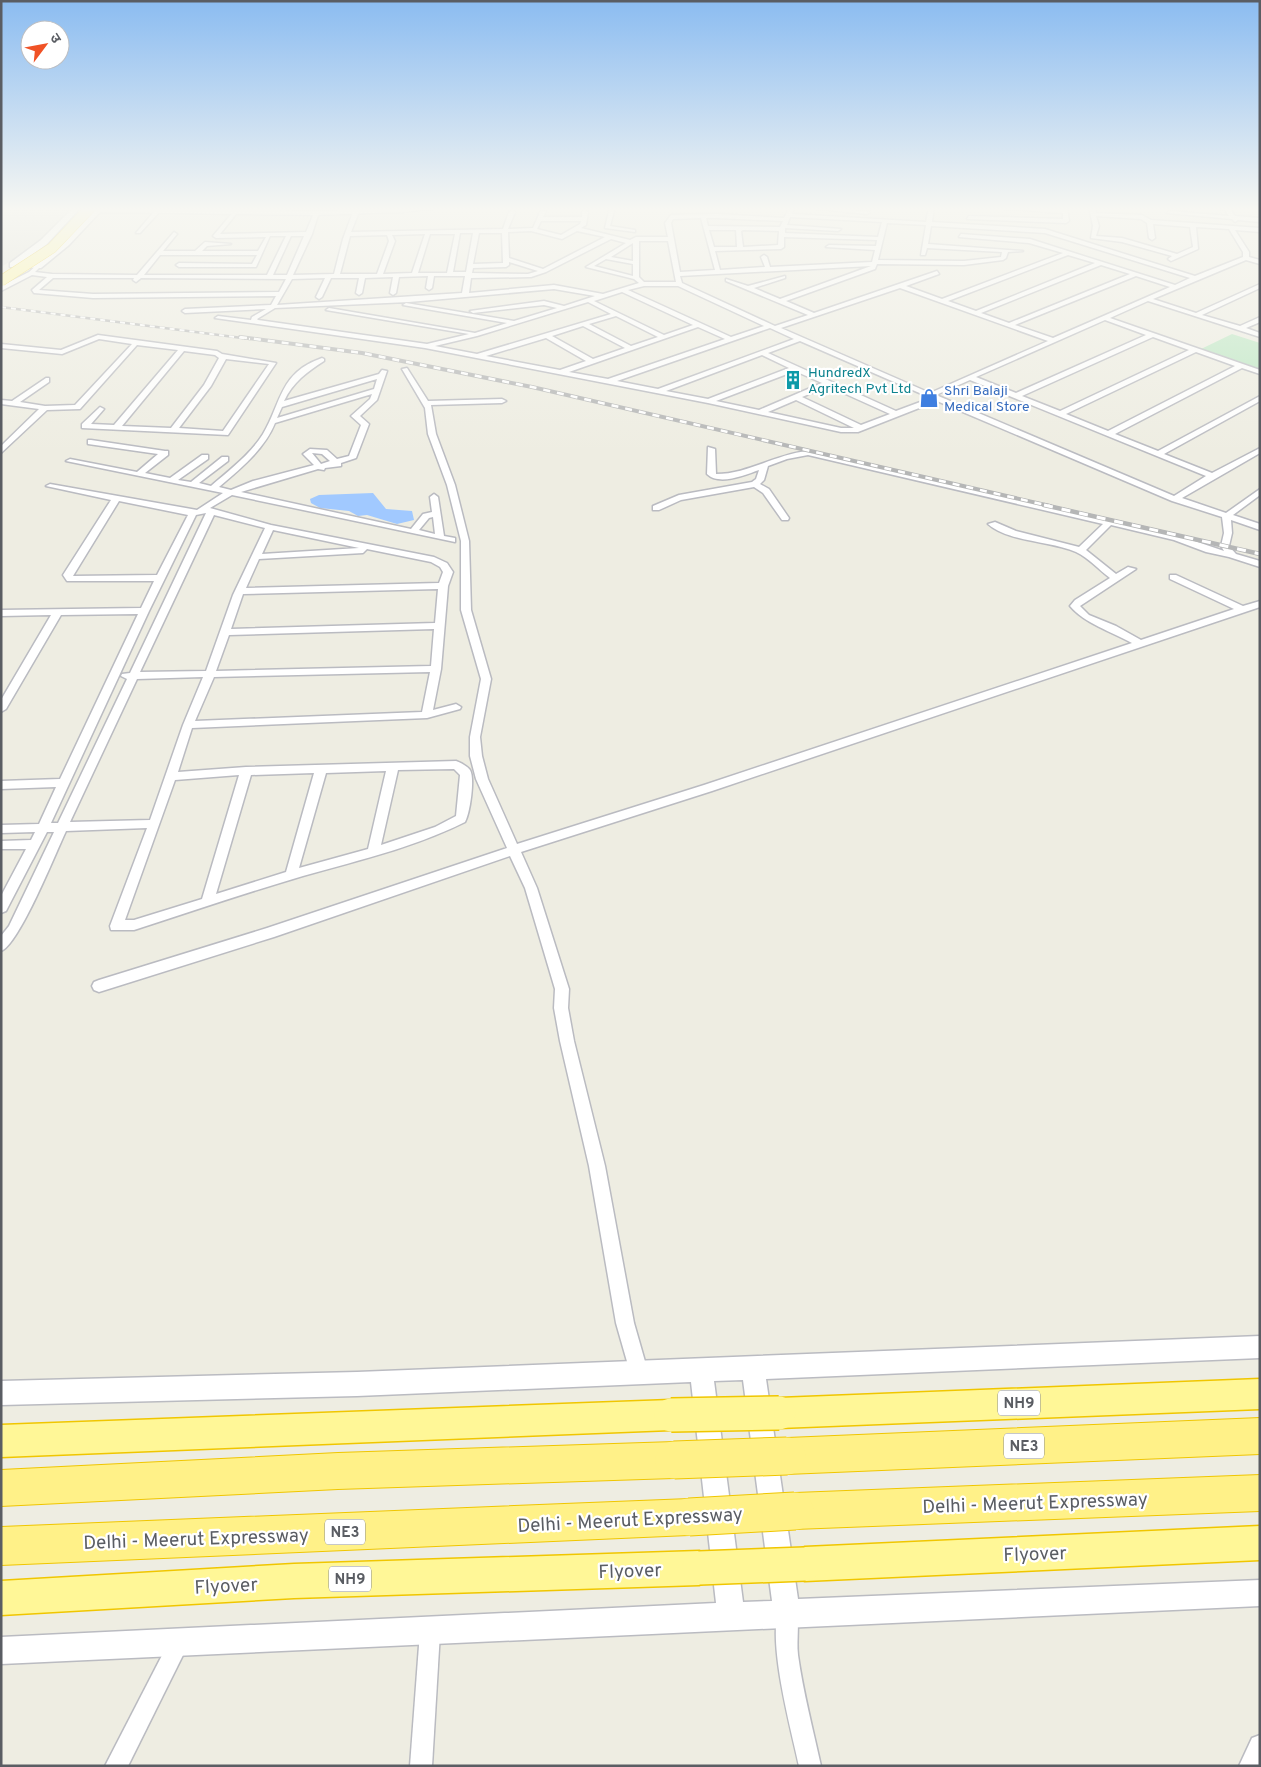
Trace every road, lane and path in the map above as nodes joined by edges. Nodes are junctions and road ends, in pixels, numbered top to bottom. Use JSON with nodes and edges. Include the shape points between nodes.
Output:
{"nodes":[{"id":1,"x":36,"y":289,"type":"edge"},
{"id":2,"x":93,"y":289,"type":"dead end"},
{"id":3,"x":126,"y":289,"type":"dead end"},
{"id":4,"x":283,"y":289,"type":"edge"},
{"id":5,"x":323,"y":289,"type":"edge"},
{"id":6,"x":360,"y":289,"type":"edge"},
{"id":7,"x":394,"y":289,"type":"edge"},
{"id":8,"x":467,"y":289,"type":"edge"},
{"id":9,"x":530,"y":289,"type":"edge"},
{"id":10,"x":568,"y":289,"type":"edge"},
{"id":11,"x":690,"y":289,"type":"edge"},
{"id":12,"x":752,"y":289,"type":"edge"},
{"id":13,"x":812,"y":289,"type":"edge"},
{"id":14,"x":886,"y":289,"type":"edge"},
{"id":15,"x":910,"y":289,"type":"edge"},
{"id":16,"x":972,"y":289,"type":"edge"},
{"id":17,"x":1034,"y":289,"type":"edge"},
{"id":18,"x":1098,"y":289,"type":"edge"},
{"id":19,"x":1170,"y":289,"type":"edge"},
{"id":20,"x":1253,"y":289,"type":"edge"},
{"id":21,"x":623,"y":290,"type":"joint"},
{"id":22,"x":359,"y":293,"type":"dead end"},
{"id":23,"x":393,"y":293,"type":"dead end"},
{"id":24,"x":281,"y":294,"type":"junction"},
{"id":25,"x":87,"y":296,"type":"junction"},
{"id":26,"x":120,"y":296,"type":"junction"},
{"id":27,"x":465,"y":296,"type":"junction"},
{"id":28,"x":604,"y":296,"type":"junction"},
{"id":29,"x":319,"y":297,"type":"dead end"},
{"id":30,"x":1147,"y":299,"type":"junction"},
{"id":31,"x":588,"y":300,"type":"junction"},
{"id":32,"x":780,"y":300,"type":"junction"},
{"id":33,"x":391,"y":301,"type":"junction"},
{"id":34,"x":942,"y":301,"type":"junction"},
{"id":35,"x":318,"y":305,"type":"junction"},
{"id":36,"x":564,"y":307,"type":"junction"},
{"id":37,"x":272,"y":308,"type":"junction"},
{"id":38,"x":185,"y":311,"type":"dead end"},
{"id":39,"x":454,"y":313,"type":"junction"},
{"id":40,"x":975,"y":313,"type":"junction"},
{"id":41,"x":616,"y":314,"type":"junction"},
{"id":42,"x":815,"y":315,"type":"junction"},
{"id":43,"x":1196,"y":316,"type":"junction"},
{"id":44,"x":218,"y":318,"type":"dead end"},
{"id":45,"x":1105,"y":318,"type":"junction"},
{"id":46,"x":1260,"y":319,"type":"edge"},
{"id":47,"x":254,"y":322,"type":"junction"},
{"id":48,"x":514,"y":322,"type":"junction"},
{"id":49,"x":583,"y":324,"type":"junction"},
{"id":50,"x":698,"y":325,"type":"junction"},
{"id":51,"x":1009,"y":325,"type":"junction"},
{"id":52,"x":772,"y":327,"type":"junction"},
{"id":53,"x":1240,"y":329,"type":"junction"},
{"id":54,"x":477,"y":334,"type":"junction"},
{"id":55,"x":546,"y":335,"type":"junction"},
{"id":56,"x":1151,"y":335,"type":"junction"},
{"id":57,"x":1260,"y":336,"type":"edge"},
{"id":58,"x":664,"y":337,"type":"junction"},
{"id":59,"x":730,"y":339,"type":"junction"},
{"id":60,"x":800,"y":339,"type":"junction"},
{"id":61,"x":1052,"y":340,"type":"junction"},
{"id":62,"x":135,"y":343,"type":"junction"},
{"id":63,"x":1,"y":346,"type":"edge"},
{"id":64,"x":425,"y":346,"type":"junction"},
{"id":65,"x":183,"y":348,"type":"junction"},
{"id":66,"x":630,"y":348,"type":"junction"},
{"id":67,"x":1194,"y":350,"type":"junction"},
{"id":68,"x":762,"y":353,"type":"junction"},
{"id":69,"x":222,"y":356,"type":"junction"},
{"id":70,"x":473,"y":357,"type":"junction"},
{"id":71,"x":322,"y":360,"type":"dead end"},
{"id":72,"x":591,"y":361,"type":"junction"},
{"id":73,"x":1240,"y":366,"type":"junction"},
{"id":74,"x":795,"y":368,"type":"junction"},
{"id":75,"x":404,"y":369,"type":"dead end"},
{"id":76,"x":1260,"y":372,"type":"edge"},
{"id":77,"x":558,"y":373,"type":"junction"},
{"id":78,"x":970,"y":377,"type":"junction"},
{"id":79,"x":46,"y":380,"type":"dead end"},
{"id":80,"x":606,"y":382,"type":"junction"},
{"id":81,"x":828,"y":383,"type":"junction"},
{"id":82,"x":378,"y":390,"type":"junction"},
{"id":83,"x":659,"y":392,"type":"junction"},
{"id":84,"x":1015,"y":396,"type":"junction"},
{"id":85,"x":796,"y":397,"type":"junction"},
{"id":86,"x":934,"y":397,"type":"junction"},
{"id":87,"x":1260,"y":398,"type":"edge"},
{"id":88,"x":502,"y":401,"type":"dead end"},
{"id":89,"x":708,"y":401,"type":"junction"},
{"id":90,"x":1,"y":402,"type":"edge"},
{"id":91,"x":335,"y":402,"type":"junction"},
{"id":92,"x":426,"y":403,"type":"junction"},
{"id":93,"x":13,"y":404,"type":"junction"},
{"id":94,"x":280,"y":405,"type":"junction"},
{"id":95,"x":77,"y":407,"type":"junction"},
{"id":96,"x":45,"y":408,"type":"junction"},
{"id":97,"x":342,"y":408,"type":"dead end"},
{"id":98,"x":761,"y":412,"type":"junction"},
{"id":99,"x":1060,"y":414,"type":"junction"},
{"id":100,"x":898,"y":415,"type":"junction"},
{"id":101,"x":274,"y":421,"type":"junction"},
{"id":102,"x":116,"y":428,"type":"junction"},
{"id":103,"x":861,"y":428,"type":"junction"},
{"id":104,"x":173,"y":430,"type":"junction"},
{"id":105,"x":1108,"y":434,"type":"junction"},
{"id":106,"x":91,"y":442,"type":"dead end"},
{"id":107,"x":711,"y":449,"type":"dead end"},
{"id":108,"x":1260,"y":450,"type":"edge"},
{"id":109,"x":1,"y":451,"type":"edge"},
{"id":110,"x":1158,"y":454,"type":"junction"},
{"id":111,"x":205,"y":457,"type":"dead end"},
{"id":112,"x":225,"y":459,"type":"dead end"},
{"id":113,"x":70,"y":461,"type":"dead end"},
{"id":114,"x":338,"y":464,"type":"junction"},
{"id":115,"x":764,"y":466,"type":"junction"},
{"id":116,"x":321,"y":468,"type":"junction"},
{"id":117,"x":139,"y":474,"type":"junction"},
{"id":118,"x":1212,"y":476,"type":"junction"},
{"id":119,"x":172,"y":481,"type":"junction"},
{"id":120,"x":193,"y":484,"type":"junction"},
{"id":121,"x":755,"y":484,"type":"junction"},
{"id":122,"x":50,"y":486,"type":"dead end"},
{"id":123,"x":212,"y":489,"type":"junction"},
{"id":124,"x":1260,"y":491,"type":"edge"},
{"id":125,"x":229,"y":493,"type":"junction"},
{"id":126,"x":434,"y":497,"type":"dead end"},
{"id":127,"x":116,"y":499,"type":"junction"},
{"id":128,"x":1175,"y":499,"type":"junction"},
{"id":129,"x":656,"y":508,"type":"dead end"},
{"id":130,"x":202,"y":512,"type":"junction"},
{"id":131,"x":437,"y":514,"type":"junction"},
{"id":132,"x":1226,"y":516,"type":"junction"},
{"id":133,"x":785,"y":518,"type":"dead end"},
{"id":134,"x":1109,"y":523,"type":"junction"},
{"id":135,"x":992,"y":524,"type":"dead end"},
{"id":136,"x":1258,"y":525,"type":"edge"},
{"id":137,"x":270,"y":527,"type":"junction"},
{"id":138,"x":414,"y":531,"type":"junction"},
{"id":139,"x":440,"y":537,"type":"junction"},
{"id":140,"x":452,"y":540,"type":"dead end"},
{"id":141,"x":381,"y":550,"type":"junction"},
{"id":142,"x":1080,"y":551,"type":"junction"},
{"id":143,"x":1229,"y":554,"type":"junction"},
{"id":144,"x":256,"y":557,"type":"junction"},
{"id":145,"x":1260,"y":564,"type":"edge"},
{"id":146,"x":1131,"y":569,"type":"dead end"},
{"id":147,"x":1173,"y":577,"type":"dead end"},
{"id":148,"x":159,"y":578,"type":"junction"},
{"id":149,"x":1116,"y":578,"type":"junction"},
{"id":150,"x":443,"y":586,"type":"junction"},
{"id":151,"x":240,"y":590,"type":"junction"},
{"id":152,"x":1260,"y":604,"type":"edge"},
{"id":153,"x":1243,"y":610,"type":"junction"},
{"id":154,"x":144,"y":611,"type":"junction"},
{"id":155,"x":58,"y":612,"type":"junction"},
{"id":156,"x":1,"y":613,"type":"edge"},
{"id":157,"x":439,"y":626,"type":"junction"},
{"id":158,"x":225,"y":632,"type":"junction"},
{"id":159,"x":1140,"y":644,"type":"junction"},
{"id":160,"x":436,"y":669,"type":"junction"},
{"id":161,"x":210,"y":674,"type":"junction"},
{"id":162,"x":113,"y":676,"type":"junction"},
{"id":163,"x":132,"y":676,"type":"junction"},
{"id":164,"x":456,"y":707,"type":"dead end"},
{"id":165,"x":1,"y":709,"type":"edge"},
{"id":166,"x":427,"y":715,"type":"junction"},
{"id":167,"x":188,"y":725,"type":"junction"},
{"id":168,"x":393,"y":766,"type":"junction"},
{"id":169,"x":322,"y":768,"type":"junction"},
{"id":170,"x":246,"y":771,"type":"junction"},
{"id":171,"x":171,"y":776,"type":"junction"},
{"id":172,"x":63,"y":783,"type":"junction"},
{"id":173,"x":1,"y":785,"type":"edge"},
{"id":174,"x":155,"y":824,"type":"junction"},
{"id":175,"x":42,"y":827,"type":"junction"},
{"id":176,"x":61,"y":827,"type":"junction"},
{"id":177,"x":1,"y":829,"type":"edge"},
{"id":178,"x":35,"y":844,"type":"junction"},
{"id":179,"x":1,"y":845,"type":"edge"},
{"id":180,"x":514,"y":850,"type":"junction"},
{"id":181,"x":373,"y":852,"type":"junction"},
{"id":182,"x":291,"y":875,"type":"junction"},
{"id":183,"x":207,"y":902,"type":"junction"},
{"id":184,"x":1,"y":908,"type":"edge"},
{"id":185,"x":1,"y":946,"type":"edge"},
{"id":186,"x":98,"y":986,"type":"dead end"},
{"id":187,"x":1260,"y":1347,"type":"edge"},
{"id":188,"x":753,"y":1368,"type":"junction"},
{"id":189,"x":701,"y":1370,"type":"junction"},
{"id":190,"x":640,"y":1372,"type":"junction"},
{"id":191,"x":1,"y":1393,"type":"edge"},
{"id":192,"x":1260,"y":1394,"type":"edge"},
{"id":193,"x":1260,"y":1436,"type":"edge"},
{"id":194,"x":1,"y":1441,"type":"edge"},
{"id":195,"x":1,"y":1488,"type":"edge"},
{"id":196,"x":1260,"y":1493,"type":"edge"},
{"id":197,"x":1260,"y":1543,"type":"edge"},
{"id":198,"x":1,"y":1546,"type":"edge"},
{"id":199,"x":1260,"y":1593,"type":"edge"},
{"id":200,"x":1,"y":1598,"type":"edge"},
{"id":201,"x":787,"y":1612,"type":"junction"},
{"id":202,"x":731,"y":1615,"type":"junction"},
{"id":203,"x":430,"y":1632,"type":"junction"},
{"id":204,"x":179,"y":1643,"type":"junction"},
{"id":205,"x":1,"y":1651,"type":"edge"},
{"id":206,"x":1260,"y":1746,"type":"edge"},
{"id":207,"x":116,"y":1766,"type":"edge"},
{"id":208,"x":421,"y":1766,"type":"edge"},
{"id":209,"x":810,"y":1766,"type":"edge"},
{"id":210,"x":1250,"y":1766,"type":"edge"}],
"edges":[{"from":1,"to":25,"type":"street"},
{"from":2,"to":25,"type":"street"},
{"from":3,"to":26,"type":"street"},
{"from":4,"to":24,"type":"street"},
{"from":5,"to":29,"type":"street"},
{"from":6,"to":22,"type":"street"},
{"from":7,"to":23,"type":"street"},
{"from":8,"to":27,"type":"street"},
{"from":9,"to":27,"type":"street"},
{"from":10,"to":28,"type":"street"},
{"from":11,"to":52,"type":"street"},
{"from":12,"to":32,"type":"street"},
{"from":13,"to":32,"type":"street"},
{"from":14,"to":42,"type":"street"},
{"from":15,"to":34,"type":"street"},
{"from":16,"to":34,"type":"street"},
{"from":17,"to":40,"type":"street"},
{"from":18,"to":51,"type":"street"},
{"from":19,"to":30,"type":"street"},
{"from":20,"to":43,"type":"street"},
{"from":21,"to":28,"type":"street"},
{"from":21,"to":50,"type":"street"},
{"from":24,"to":26,"type":"street","via":[[156,292]]},
{"from":24,"to":37,"type":"street"},
{"from":25,"to":26,"type":"street"},
{"from":27,"to":33,"type":"street"},
{"from":28,"to":31,"type":"street"},
{"from":30,"to":43,"type":"street"},
{"from":30,"to":45,"type":"street"},
{"from":31,"to":36,"type":"street"},
{"from":31,"to":41,"type":"street"},
{"from":32,"to":42,"type":"street"},
{"from":33,"to":35,"type":"street"},
{"from":33,"to":39,"type":"street"},
{"from":34,"to":40,"type":"street"},
{"from":35,"to":37,"type":"street"},
{"from":35,"to":54,"type":"street","via":[[328,310]]},
{"from":36,"to":39,"type":"street","via":[[544,303]]},
{"from":36,"to":48,"type":"street"},
{"from":37,"to":38,"type":"street"},
{"from":37,"to":47,"type":"street","via":[[254,318]]},
{"from":39,"to":48,"type":"street"},
{"from":40,"to":51,"type":"street"},
{"from":41,"to":49,"type":"street"},
{"from":41,"to":58,"type":"street"},
{"from":42,"to":52,"type":"street"},
{"from":43,"to":53,"type":"street"},
{"from":44,"to":47,"type":"street"},
{"from":45,"to":56,"type":"street"},
{"from":45,"to":61,"type":"street"},
{"from":46,"to":53,"type":"street"},
{"from":47,"to":64,"type":"street"},
{"from":48,"to":54,"type":"street"},
{"from":49,"to":55,"type":"street"},
{"from":49,"to":66,"type":"street"},
{"from":50,"to":58,"type":"street"},
{"from":50,"to":59,"type":"street"},
{"from":51,"to":61,"type":"street"},
{"from":52,"to":59,"type":"street"},
{"from":52,"to":60,"type":"street"},
{"from":53,"to":57,"type":"street"},
{"from":54,"to":64,"type":"street"},
{"from":55,"to":70,"type":"street"},
{"from":55,"to":72,"type":"street"},
{"from":56,"to":67,"type":"street"},
{"from":56,"to":84,"type":"street"},
{"from":58,"to":66,"type":"street"},
{"from":59,"to":80,"type":"street"},
{"from":60,"to":68,"type":"street"},
{"from":60,"to":86,"type":"street"},
{"from":61,"to":78,"type":"street"},
{"from":62,"to":63,"type":"street","via":[[98,337],[62,352]]},
{"from":62,"to":65,"type":"street"},
{"from":62,"to":95,"type":"street"},
{"from":64,"to":70,"type":"street"},
{"from":65,"to":69,"type":"street"},
{"from":65,"to":102,"type":"street"},
{"from":66,"to":72,"type":"street"},
{"from":67,"to":73,"type":"street"},
{"from":67,"to":99,"type":"street"},
{"from":68,"to":74,"type":"street"},
{"from":68,"to":83,"type":"street"},
{"from":69,"to":104,"type":"street","via":[[207,386]]},
{"from":69,"to":104,"type":"street","via":[[273,363],[225,433]]},
{"from":70,"to":77,"type":"street"},
{"from":71,"to":94,"type":"street","via":[[302,372],[286,389]]},
{"from":72,"to":77,"type":"street"},
{"from":73,"to":76,"type":"street"},
{"from":73,"to":105,"type":"street"},
{"from":74,"to":81,"type":"street"},
{"from":74,"to":89,"type":"street"},
{"from":75,"to":92,"type":"street"},
{"from":77,"to":80,"type":"street"},
{"from":78,"to":84,"type":"street"},
{"from":78,"to":86,"type":"street"},
{"from":79,"to":93,"type":"street"},
{"from":80,"to":83,"type":"street"},
{"from":81,"to":85,"type":"street"},
{"from":81,"to":100,"type":"street"},
{"from":82,"to":91,"type":"street"},
{"from":82,"to":94,"type":"street","via":[[383,373]]},
{"from":82,"to":114,"type":"street","via":[[370,404],[352,415],[365,424],[352,458]]},
{"from":83,"to":89,"type":"street"},
{"from":84,"to":99,"type":"street"},
{"from":85,"to":98,"type":"street"},
{"from":85,"to":103,"type":"street"},
{"from":86,"to":100,"type":"street"},
{"from":86,"to":128,"type":"street"},
{"from":87,"to":110,"type":"street"},
{"from":88,"to":92,"type":"street"},
{"from":89,"to":98,"type":"street"},
{"from":90,"to":93,"type":"street"},
{"from":91,"to":97,"type":"street"},
{"from":91,"to":101,"type":"street"},
{"from":92,"to":180,"type":"street","via":[[432,434],[451,485],[465,541],[466,610],[486,679],[475,737],[476,756],[482,779]]},
{"from":93,"to":96,"type":"street"},
{"from":94,"to":101,"type":"street"},
{"from":95,"to":96,"type":"street"},
{"from":95,"to":102,"type":"street","via":[[100,409],[85,426]]},
{"from":96,"to":109,"type":"street"},
{"from":98,"to":103,"type":"street","via":[[841,430]]},
{"from":99,"to":105,"type":"street"},
{"from":100,"to":103,"type":"street"},
{"from":101,"to":123,"type":"street","via":[[249,455]]},
{"from":102,"to":104,"type":"street"},
{"from":105,"to":110,"type":"street"},
{"from":106,"to":117,"type":"street","via":[[165,453]]},
{"from":107,"to":115,"type":"street","via":[[710,474],[714,476]]},
{"from":108,"to":118,"type":"street"},
{"from":110,"to":118,"type":"street"},
{"from":111,"to":119,"type":"street"},
{"from":112,"to":120,"type":"street"},
{"from":113,"to":117,"type":"street"},
{"from":114,"to":116,"type":"street"},
{"from":114,"to":116,"type":"street","via":[[324,452],[310,451],[307,454]]},
{"from":115,"to":121,"type":"street","via":[[760,480]]},
{"from":115,"to":134,"type":"street","via":[[808,453]]},
{"from":116,"to":125,"type":"street","via":[[256,483]]},
{"from":117,"to":119,"type":"street"},
{"from":118,"to":128,"type":"street"},
{"from":119,"to":120,"type":"street"},
{"from":120,"to":123,"type":"street"},
{"from":121,"to":129,"type":"street","via":[[679,498]]},
{"from":121,"to":133,"type":"street","via":[[766,491]]},
{"from":122,"to":127,"type":"street"},
{"from":123,"to":125,"type":"street"},
{"from":124,"to":132,"type":"street"},
{"from":125,"to":130,"type":"street"},
{"from":125,"to":138,"type":"street"},
{"from":126,"to":131,"type":"street"},
{"from":127,"to":130,"type":"street"},
{"from":127,"to":148,"type":"street","via":[[68,575],[70,579]]},
{"from":128,"to":132,"type":"street"},
{"from":130,"to":137,"type":"street"},
{"from":130,"to":148,"type":"street"},
{"from":130,"to":163,"type":"street"},
{"from":131,"to":138,"type":"street","via":[[426,516]]},
{"from":131,"to":139,"type":"street"},
{"from":132,"to":136,"type":"street"},
{"from":132,"to":143,"type":"street","via":[[1228,532],[1225,546]]},
{"from":134,"to":142,"type":"street"},
{"from":134,"to":143,"type":"street"},
{"from":135,"to":142,"type":"street","via":[[1008,533],[1052,541]]},
{"from":137,"to":141,"type":"street"},
{"from":137,"to":144,"type":"street"},
{"from":138,"to":139,"type":"street"},
{"from":139,"to":140,"type":"street"},
{"from":141,"to":144,"type":"street"},
{"from":141,"to":150,"type":"street","via":[[434,560],[444,565],[448,572]]},
{"from":142,"to":149,"type":"street"},
{"from":143,"to":145,"type":"street"},
{"from":144,"to":151,"type":"street"},
{"from":146,"to":149,"type":"street"},
{"from":147,"to":153,"type":"street"},
{"from":148,"to":154,"type":"street"},
{"from":149,"to":159,"type":"street","via":[[1075,606],[1086,617]]},
{"from":150,"to":151,"type":"street"},
{"from":150,"to":157,"type":"street"},
{"from":151,"to":158,"type":"street"},
{"from":152,"to":153,"type":"street"},
{"from":153,"to":159,"type":"street"},
{"from":154,"to":155,"type":"street"},
{"from":154,"to":162,"type":"street"},
{"from":155,"to":156,"type":"street"},
{"from":155,"to":165,"type":"street"},
{"from":157,"to":158,"type":"street"},
{"from":157,"to":160,"type":"street"},
{"from":158,"to":161,"type":"street"},
{"from":159,"to":180,"type":"street"},
{"from":160,"to":161,"type":"street"},
{"from":160,"to":166,"type":"street"},
{"from":161,"to":163,"type":"street"},
{"from":161,"to":167,"type":"street"},
{"from":162,"to":163,"type":"street"},
{"from":162,"to":172,"type":"street"},
{"from":163,"to":176,"type":"street"},
{"from":164,"to":166,"type":"street"},
{"from":166,"to":167,"type":"street"},
{"from":167,"to":171,"type":"street"},
{"from":168,"to":169,"type":"street"},
{"from":168,"to":181,"type":"street"},
{"from":168,"to":181,"type":"street","via":[[456,765],[462,768],[466,775],[464,811],[455,824]]},
{"from":169,"to":170,"type":"street"},
{"from":169,"to":182,"type":"street"},
{"from":170,"to":171,"type":"street"},
{"from":170,"to":183,"type":"street"},
{"from":171,"to":174,"type":"street"},
{"from":172,"to":173,"type":"street"},
{"from":172,"to":175,"type":"street"},
{"from":174,"to":176,"type":"street"},
{"from":174,"to":183,"type":"street","via":[[116,926],[134,925]]},
{"from":175,"to":176,"type":"street"},
{"from":175,"to":177,"type":"street"},
{"from":175,"to":178,"type":"street"},
{"from":176,"to":185,"type":"street","via":[[14,929]]},
{"from":178,"to":179,"type":"street"},
{"from":178,"to":184,"type":"street"},
{"from":180,"to":186,"type":"street","via":[[269,933]]},
{"from":180,"to":190,"type":"street","via":[[531,888],[562,988],[561,1008],[567,1041],[597,1166],[625,1323]]},
{"from":181,"to":182,"type":"street"},
{"from":182,"to":183,"type":"street"},
{"from":187,"to":188,"type":"street"},
{"from":188,"to":189,"type":"street"},
{"from":188,"to":201,"type":"street"},
{"from":189,"to":190,"type":"street"},
{"from":189,"to":202,"type":"street"},
{"from":190,"to":191,"type":"street","via":[[357,1384]]},
{"from":192,"to":194,"type":"highway","number":"NH9","bridge":true},
{"from":193,"to":195,"type":"highway","number":"NE3","bridge":true,"via":[[338,1471]]},
{"from":196,"to":198,"type":"highway","name":"Delhi - Meerut Expressway","number":"NE3","bridge":true},
{"from":197,"to":200,"type":"highway","name":"Flyover","number":"NH9","bridge":true,"via":[[699,1568],[294,1581]]},
{"from":199,"to":201,"type":"street"},
{"from":201,"to":202,"type":"street"},
{"from":201,"to":209,"type":"street","via":[[791,1679]]},
{"from":202,"to":203,"type":"street"},
{"from":203,"to":204,"type":"street"},
{"from":203,"to":208,"type":"street"},
{"from":204,"to":205,"type":"street"},
{"from":204,"to":207,"type":"street"},
{"from":206,"to":210,"type":"street"}]}
